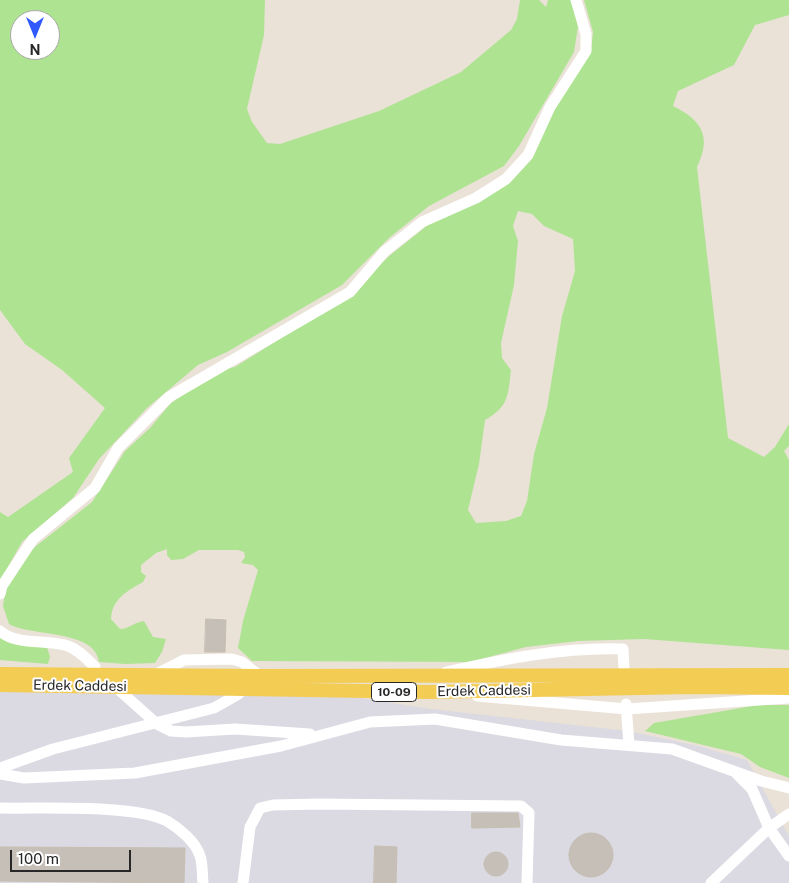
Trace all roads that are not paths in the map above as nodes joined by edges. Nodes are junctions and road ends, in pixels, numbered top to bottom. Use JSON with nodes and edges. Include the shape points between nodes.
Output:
{"nodes":[{"id":1,"x":576,"y":0,"type":"edge"},
{"id":2,"x":0,"y":594,"type":"edge"},
{"id":3,"x":0,"y":631,"type":"edge"},
{"id":4,"x":95,"y":667,"type":"dead end"},
{"id":5,"x":624,"y":668,"type":"dead end"},
{"id":6,"x":0,"y":674,"type":"edge"},
{"id":7,"x":789,"y":675,"type":"edge"},
{"id":8,"x":260,"y":676,"type":"junction"},
{"id":9,"x":425,"y":676,"type":"junction"},
{"id":10,"x":0,"y":684,"type":"edge"},
{"id":11,"x":789,"y":688,"type":"edge"},
{"id":12,"x":245,"y":689,"type":"junction"},
{"id":13,"x":120,"y":690,"type":"dead end"},
{"id":14,"x":428,"y":692,"type":"junction"},
{"id":15,"x":789,"y":698,"type":"edge"},
{"id":16,"x":626,"y":706,"type":"junction"},
{"id":17,"x":157,"y":724,"type":"junction"},
{"id":18,"x":320,"y":735,"type":"junction"},
{"id":19,"x":629,"y":745,"type":"junction"},
{"id":20,"x":0,"y":768,"type":"edge"},
{"id":21,"x":734,"y":771,"type":"junction"},
{"id":22,"x":0,"y":774,"type":"edge"},
{"id":23,"x":789,"y":788,"type":"edge"},
{"id":24,"x":0,"y":808,"type":"edge"},
{"id":25,"x":786,"y":820,"type":"edge"},
{"id":26,"x":769,"y":828,"type":"junction"},
{"id":27,"x":789,"y":856,"type":"edge"},
{"id":28,"x":203,"y":883,"type":"edge"},
{"id":29,"x":243,"y":883,"type":"edge"},
{"id":30,"x":527,"y":883,"type":"edge"},
{"id":31,"x":711,"y":883,"type":"edge"}],
"edges":[{"from":1,"to":2,"type":"lane","via":[[586,34],[586,50],[550,107],[528,155],[506,178],[476,198],[422,222],[385,251],[350,292],[169,397],[118,448],[95,488],[33,539]]},
{"from":3,"to":4,"type":"lane","via":[[10,638],[67,646]]},
{"from":5,"to":9,"type":"lane","via":[[623,649],[580,649],[524,655]]},
{"from":6,"to":8,"type":"main road","name":"Erdek Caddesi","number":"10-09"},
{"from":7,"to":9,"type":"main road","name":"Erdek Caddesi","number":"10-09"},
{"from":8,"to":9,"type":"main road","name":"Erdek Caddesi","number":"10-09"},
{"from":8,"to":12,"type":"lane"},
{"from":10,"to":12,"type":"main road","name":"Erdek Caddesi","number":"10-09"},
{"from":11,"to":14,"type":"main road","name":"Erdek Caddesi","number":"10-09"},
{"from":12,"to":14,"type":"main road","name":"Erdek Caddesi","number":"10-09"},
{"from":12,"to":17,"type":"lane","via":[[214,708]]},
{"from":13,"to":17,"type":"lane"},
{"from":14,"to":16,"type":"lane"},
{"from":15,"to":16,"type":"lane"},
{"from":16,"to":19,"type":"lane"},
{"from":17,"to":18,"type":"lane","via":[[171,731],[235,729]]},
{"from":17,"to":20,"type":"lane","via":[[53,749]]},
{"from":18,"to":19,"type":"lane","via":[[370,722],[435,719],[561,740]]},
{"from":18,"to":22,"type":"lane","via":[[281,746],[135,773],[24,778]]},
{"from":19,"to":21,"type":"lane","via":[[672,749]]},
{"from":21,"to":23,"type":"lane"},
{"from":21,"to":26,"type":"lane","via":[[752,789]]},
{"from":24,"to":28,"type":"lane","via":[[116,811],[167,821],[190,839],[200,856]]},
{"from":25,"to":26,"type":"lane"},
{"from":26,"to":27,"type":"lane"},
{"from":26,"to":31,"type":"lane"},
{"from":29,"to":30,"type":"lane","via":[[250,827],[260,808],[318,804],[521,806],[529,813]]}]}
